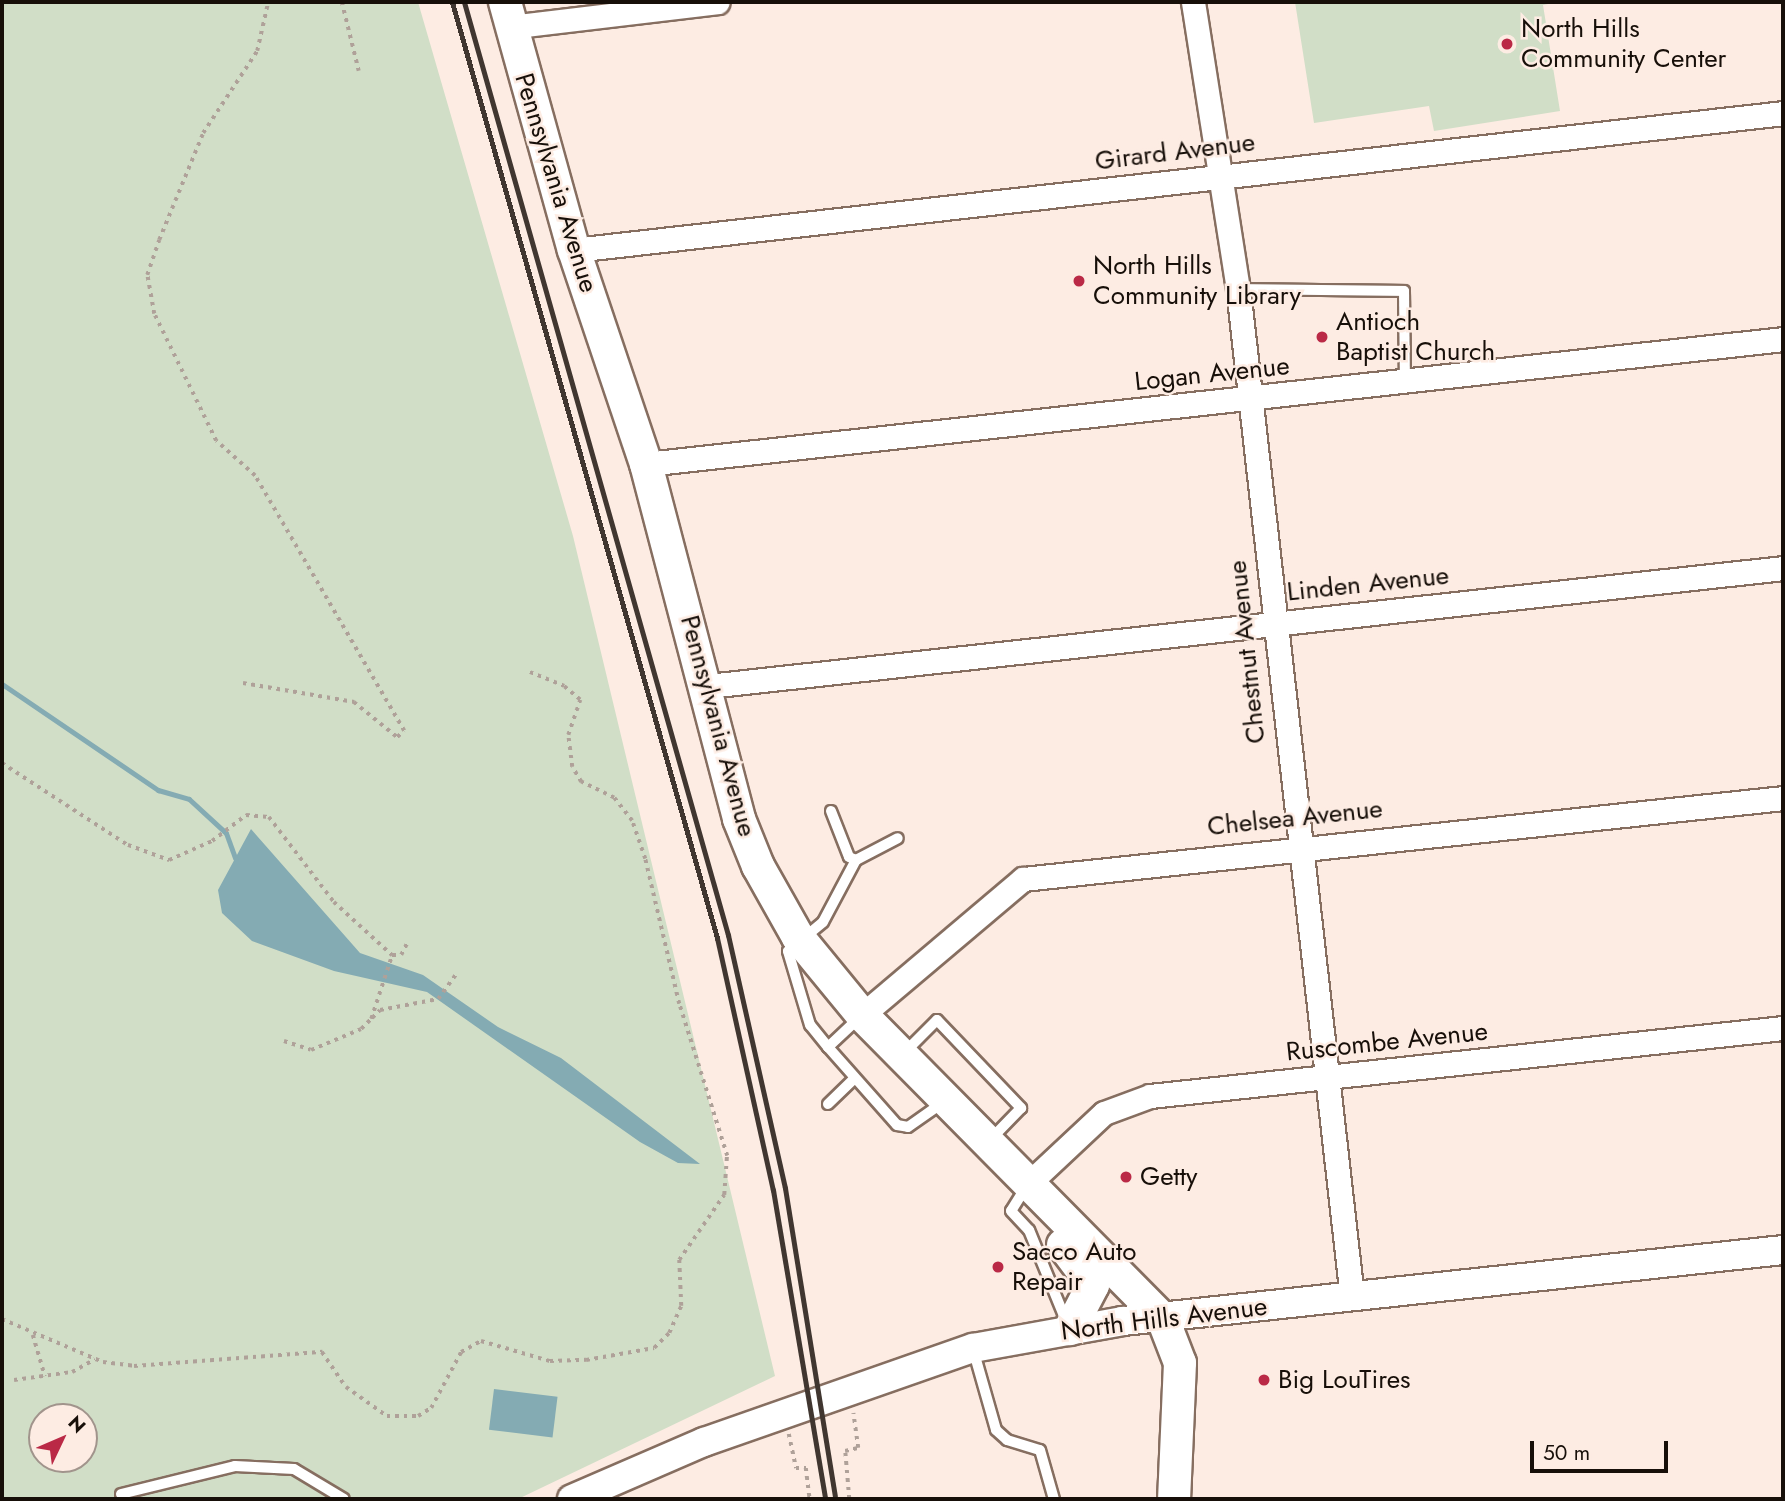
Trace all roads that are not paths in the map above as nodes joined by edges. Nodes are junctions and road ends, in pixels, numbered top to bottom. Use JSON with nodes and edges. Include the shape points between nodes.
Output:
{"nodes":[{"id":1,"x":718,"y":2,"type":"edge"},
{"id":2,"x":1193,"y":2,"type":"edge"},
{"id":3,"x":507,"y":14,"type":"edge"},
{"id":4,"x":1783,"y":113,"type":"edge"},
{"id":5,"x":1222,"y":174,"type":"junction"},
{"id":6,"x":574,"y":250,"type":"junction"},
{"id":7,"x":1238,"y":289,"type":"junction"},
{"id":8,"x":1783,"y":339,"type":"edge"},
{"id":9,"x":1405,"y":380,"type":"junction"},
{"id":10,"x":1249,"y":398,"type":"junction"},
{"id":11,"x":646,"y":464,"type":"junction"},
{"id":12,"x":1783,"y":568,"type":"edge"},
{"id":13,"x":1271,"y":622,"type":"junction"},
{"id":14,"x":708,"y":686,"type":"junction"},
{"id":15,"x":1783,"y":798,"type":"edge"},
{"id":16,"x":831,"y":811,"type":"dead end"},
{"id":17,"x":898,"y":838,"type":"dead end"},
{"id":18,"x":1296,"y":845,"type":"junction"},
{"id":19,"x":856,"y":860,"type":"junction"},
{"id":20,"x":801,"y":941,"type":"junction"},
{"id":21,"x":862,"y":1015,"type":"junction"},
{"id":22,"x":1783,"y":1028,"type":"edge"},
{"id":23,"x":828,"y":1047,"type":"junction"},
{"id":24,"x":901,"y":1056,"type":"junction"},
{"id":25,"x":1326,"y":1076,"type":"junction"},
{"id":26,"x":853,"y":1080,"type":"junction"},
{"id":27,"x":945,"y":1101,"type":"junction"},
{"id":28,"x":828,"y":1104,"type":"dead end"},
{"id":29,"x":987,"y":1143,"type":"junction"},
{"id":30,"x":1028,"y":1184,"type":"junction"},
{"id":31,"x":1783,"y":1250,"type":"edge"},
{"id":32,"x":1352,"y":1297,"type":"junction"},
{"id":33,"x":1163,"y":1319,"type":"junction"},
{"id":34,"x":1070,"y":1329,"type":"junction"},
{"id":35,"x":973,"y":1348,"type":"junction"},
{"id":36,"x":121,"y":1494,"type":"dead end"},
{"id":37,"x":1167,"y":1497,"type":"edge"},
{"id":38,"x":344,"y":1499,"type":"edge"},
{"id":39,"x":572,"y":1499,"type":"edge"},
{"id":40,"x":1054,"y":1499,"type":"edge"}],
"edges":[{"from":1,"to":3,"type":"street"},
{"from":2,"to":5,"type":"street","name":"Chestnut Avenue"},
{"from":3,"to":6,"type":"main road","name":"Pennsylvania Avenue"},
{"from":4,"to":5,"type":"street","name":"Girard Avenue"},
{"from":5,"to":6,"type":"street","name":"Girard Avenue"},
{"from":5,"to":7,"type":"street","name":"Chestnut Avenue"},
{"from":6,"to":11,"type":"main road","name":"Pennsylvania Avenue"},
{"from":7,"to":9,"type":"lane","via":[[1404,291]]},
{"from":7,"to":10,"type":"street","name":"Chestnut Avenue"},
{"from":8,"to":9,"type":"street","name":"Logan Avenue"},
{"from":9,"to":10,"type":"street","name":"Logan Avenue"},
{"from":10,"to":11,"type":"street","name":"Logan Avenue"},
{"from":10,"to":13,"type":"street","name":"Chestnut Avenue"},
{"from":11,"to":14,"type":"main road","name":"Pennsylvania Avenue"},
{"from":12,"to":13,"type":"street","name":"Linden Avenue"},
{"from":13,"to":14,"type":"street","name":"Linden Avenue"},
{"from":13,"to":18,"type":"street","name":"Chestnut Avenue"},
{"from":14,"to":20,"type":"main road","name":"Pennsylvania Avenue","via":[[739,819]]},
{"from":15,"to":18,"type":"street","name":"Chelsea Avenue"},
{"from":16,"to":19,"type":"lane","via":[[849,857]]},
{"from":17,"to":19,"type":"lane","via":[[875,856]]},
{"from":18,"to":21,"type":"street","name":"Chelsea Avenue","via":[[1023,879]]},
{"from":18,"to":25,"type":"street","name":"Chestnut Avenue"},
{"from":19,"to":20,"type":"lane","via":[[823,922]]},
{"from":20,"to":21,"type":"main road","name":"Pennsylvania Avenue"},
{"from":20,"to":23,"type":"lane","via":[[788,951],[810,1025]]},
{"from":21,"to":23,"type":"lane"},
{"from":21,"to":24,"type":"main road","name":"Pennsylvania Avenue"},
{"from":22,"to":25,"type":"street","name":"Ruscombe Avenue"},
{"from":23,"to":26,"type":"lane"},
{"from":24,"to":27,"type":"main road","name":"Pennsylvania Avenue"},
{"from":24,"to":29,"type":"lane","via":[[937,1020],[1021,1108]]},
{"from":25,"to":30,"type":"street","name":"Ruscombe Avenue","via":[[1132,1100],[1104,1113]]},
{"from":25,"to":32,"type":"street","name":"Chestnut Avenue"},
{"from":26,"to":27,"type":"lane","via":[[897,1125],[908,1127]]},
{"from":26,"to":28,"type":"lane"},
{"from":27,"to":29,"type":"main road","name":"Pennsylvania Avenue"},
{"from":29,"to":30,"type":"main road","name":"Pennsylvania Avenue"},
{"from":30,"to":33,"type":"main road","name":"Pennsylvania Avenue"},
{"from":30,"to":34,"type":"main road","via":[[1056,1258],[1093,1284]]},
{"from":31,"to":32,"type":"street","name":"North Hills Avenue"},
{"from":32,"to":33,"type":"street","name":"North Hills Avenue"},
{"from":33,"to":34,"type":"street","name":"North Hills Avenue"},
{"from":33,"to":37,"type":"main road","via":[[1180,1363]]},
{"from":34,"to":35,"type":"street","name":"North Hills Avenue"},
{"from":35,"to":39,"type":"street","name":"North Hills Avenue","via":[[704,1442]]},
{"from":35,"to":40,"type":"lane","via":[[996,1430],[1007,1440],[1040,1450]]},
{"from":36,"to":38,"type":"lane","via":[[235,1466],[294,1469]]}]}
